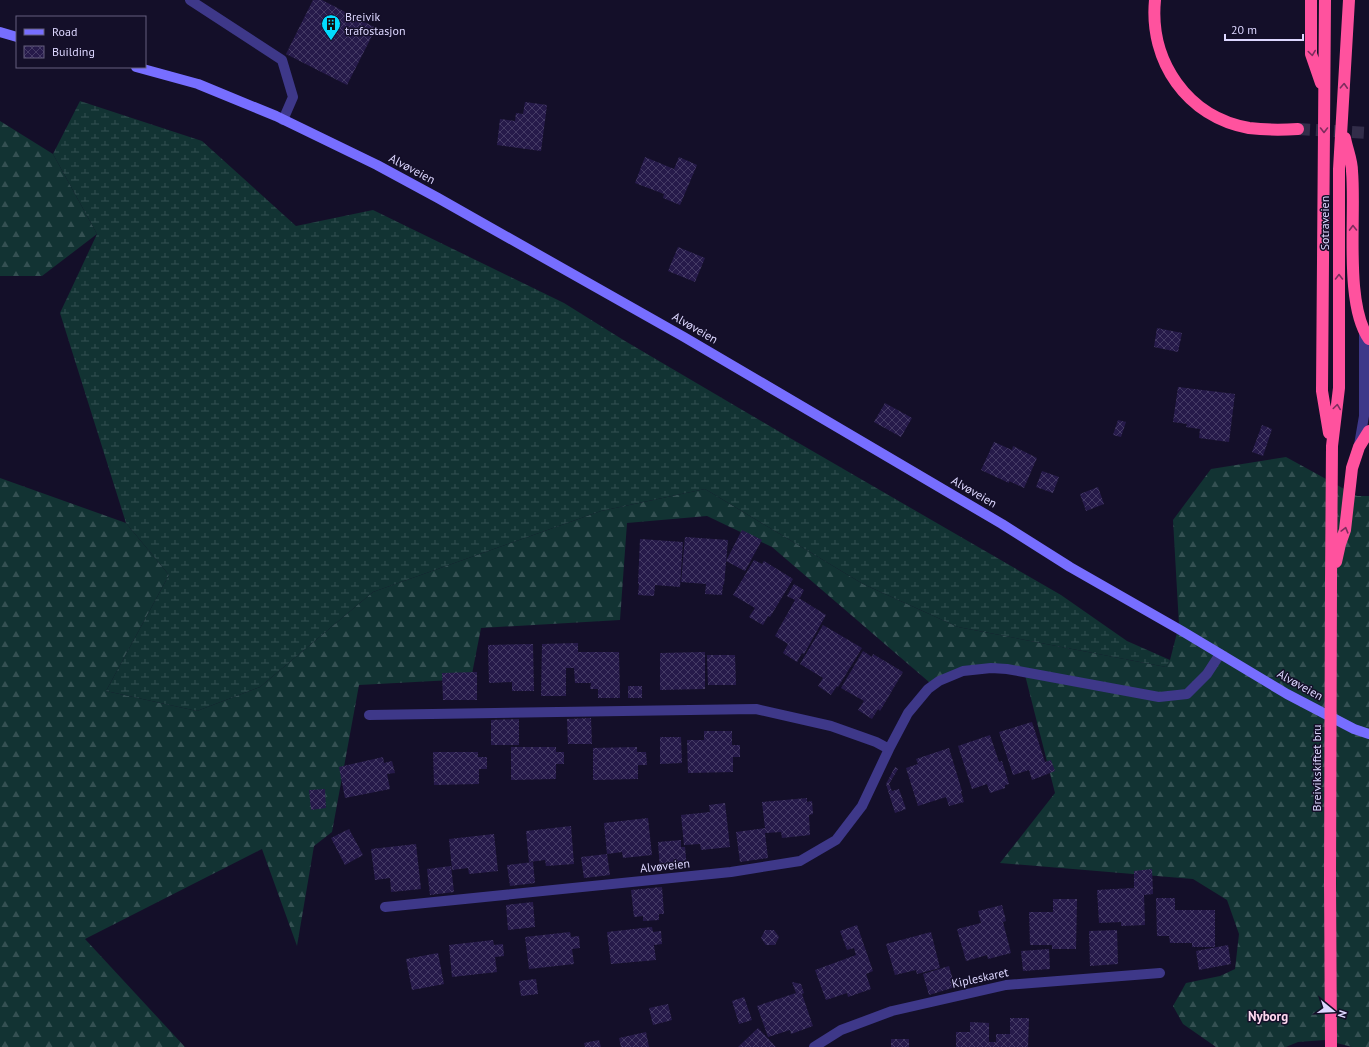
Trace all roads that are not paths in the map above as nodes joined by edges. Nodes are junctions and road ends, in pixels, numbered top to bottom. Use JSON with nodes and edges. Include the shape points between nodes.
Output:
{"nodes":[{"id":1,"x":190,"y":0,"type":"edge"},
{"id":2,"x":1155,"y":0,"type":"edge"},
{"id":3,"x":1311,"y":0,"type":"edge"},
{"id":4,"x":1325,"y":0,"type":"edge"},
{"id":5,"x":1349,"y":0,"type":"edge"},
{"id":6,"x":0,"y":32,"type":"edge"},
{"id":7,"x":16,"y":37,"type":"edge"},
{"id":8,"x":140,"y":68,"type":"edge"},
{"id":9,"x":1324,"y":91,"type":"junction"},
{"id":10,"x":283,"y":120,"type":"junction"},
{"id":11,"x":1342,"y":125,"type":"junction"},
{"id":12,"x":1298,"y":129,"type":"tunnel mouth"},
{"id":13,"x":1366,"y":336,"type":"edge"},
{"id":14,"x":1369,"y":431,"type":"edge"},
{"id":15,"x":1332,"y":446,"type":"junction"},
{"id":16,"x":1359,"y":447,"type":"junction"},
{"id":17,"x":1331,"y":488,"type":"joint"},
{"id":18,"x":1331,"y":581,"type":"junction"},
{"id":19,"x":1220,"y":654,"type":"junction"},
{"id":20,"x":368,"y":715,"type":"dead end"},
{"id":21,"x":1369,"y":734,"type":"edge"},
{"id":22,"x":889,"y":748,"type":"junction"},
{"id":23,"x":386,"y":907,"type":"dead end"},
{"id":24,"x":1160,"y":973,"type":"dead end"},
{"id":25,"x":814,"y":1047,"type":"edge"},
{"id":26,"x":1331,"y":1047,"type":"edge"}],
"edges":[{"from":1,"to":10,"type":"street","via":[[282,60],[293,97]]},
{"from":2,"to":12,"type":"highway","via":[[1156,37],[1162,59],[1173,78],[1196,104],[1212,114],[1249,128]]},
{"from":3,"to":9,"type":"highway","one_way":true,"via":[[1311,54]]},
{"from":4,"to":9,"type":"highway","name":"Sotraveien"},
{"from":11,"to":5,"type":"highway","name":"Sotraveien","one_way":true},
{"from":6,"to":7,"type":"main road"},
{"from":8,"to":10,"type":"main road","name":"Alvøveien","via":[[198,84]]},
{"from":9,"to":15,"type":"highway","name":"Sotraveien","one_way":true,"via":[[1322,391]]},
{"from":10,"to":19,"type":"main road","name":"Alvøveien","via":[[376,165],[498,230],[690,340]]},
{"from":13,"to":11,"type":"highway","one_way":true,"via":[[1357,309],[1354,284],[1352,170]]},
{"from":15,"to":11,"type":"highway","name":"Sotraveien","one_way":true,"via":[[1340,388],[1339,169]]},
{"from":13,"to":16,"type":"street","via":[[1364,416]]},
{"from":14,"to":16,"type":"highway"},
{"from":15,"to":17,"type":"highway","name":"Sotraveien"},
{"from":18,"to":16,"type":"highway","one_way":true,"via":[[1345,530],[1352,468]]},
{"from":17,"to":18,"type":"highway","name":"Breivikskiftet bru"},
{"from":18,"to":26,"type":"highway","name":"Breivikskiftet bru","bridge":true},
{"from":19,"to":21,"type":"main road","name":"Alvøveien","via":[[1287,694],[1354,729]]},
{"from":19,"to":22,"type":"street","name":"Alvøveien","via":[[1207,674],[1187,694],[1159,697],[1007,669],[963,671],[939,681],[928,689],[908,713]]},
{"from":20,"to":22,"type":"street","via":[[756,709],[831,726]]},
{"from":22,"to":23,"type":"street","name":"Alvøveien","via":[[862,806],[836,840],[800,861],[731,872]]},
{"from":24,"to":25,"type":"street","name":"Kipleskaret","via":[[1006,985],[892,1011],[841,1030]]}]}
